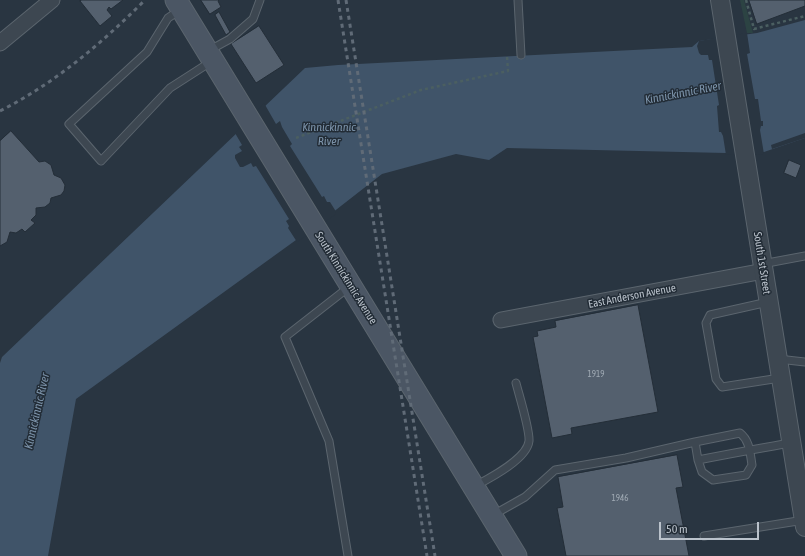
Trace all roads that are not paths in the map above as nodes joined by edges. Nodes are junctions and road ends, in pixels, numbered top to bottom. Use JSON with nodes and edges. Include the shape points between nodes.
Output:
{"nodes":[{"id":1,"x":52,"y":0,"type":"edge"},
{"id":2,"x":260,"y":0,"type":"edge"},
{"id":3,"x":518,"y":0,"type":"edge"},
{"id":4,"x":720,"y":0,"type":"edge"},
{"id":5,"x":179,"y":5,"type":"edge"},
{"id":6,"x":0,"y":43,"type":"edge"},
{"id":7,"x":521,"y":55,"type":"dead end"},
{"id":8,"x":211,"y":56,"type":"junction"},
{"id":9,"x":805,"y":256,"type":"edge"},
{"id":10,"x":763,"y":267,"type":"junction"},
{"id":11,"x":351,"y":286,"type":"junction"},
{"id":12,"x":768,"y":302,"type":"junction"},
{"id":13,"x":501,"y":320,"type":"dead end"},
{"id":14,"x":778,"y":359,"type":"junction"},
{"id":15,"x":805,"y":362,"type":"edge"},
{"id":16,"x":781,"y":378,"type":"junction"},
{"id":17,"x":516,"y":382,"type":"dead end"},
{"id":18,"x":695,"y":442,"type":"junction"},
{"id":19,"x":791,"y":442,"type":"junction"},
{"id":20,"x":749,"y":450,"type":"junction"},
{"id":21,"x":698,"y":460,"type":"junction"},
{"id":22,"x":474,"y":487,"type":"junction"},
{"id":23,"x":492,"y":516,"type":"junction"},
{"id":24,"x":804,"y":524,"type":"edge"},
{"id":25,"x":704,"y":536,"type":"dead end"},
{"id":26,"x":348,"y":556,"type":"edge"},
{"id":27,"x":516,"y":556,"type":"edge"}],
"edges":[{"from":1,"to":6,"type":"street"},
{"from":2,"to":8,"type":"lane","via":[[253,19]]},
{"from":3,"to":7,"type":"lane"},
{"from":4,"to":10,"type":"street","name":"South 1st Street"},
{"from":5,"to":8,"type":"main road","name":"South Kinnickinnic Avenue"},
{"from":5,"to":8,"type":"lane","via":[[147,52],[69,124],[101,161],[170,88]]},
{"from":8,"to":11,"type":"main road","name":"South Kinnickinnic Avenue"},
{"from":9,"to":10,"type":"lane"},
{"from":10,"to":12,"type":"street","name":"South 1st Street"},
{"from":10,"to":13,"type":"street","name":"East Anderson Avenue"},
{"from":11,"to":22,"type":"main road","name":"South Kinnickinnic Avenue"},
{"from":11,"to":26,"type":"lane","via":[[285,337],[329,441]]},
{"from":12,"to":14,"type":"street","name":"South 1st Street"},
{"from":12,"to":16,"type":"lane","via":[[710,315],[706,323],[716,379],[722,386]]},
{"from":14,"to":15,"type":"lane"},
{"from":14,"to":16,"type":"street","name":"South 1st Street"},
{"from":16,"to":19,"type":"street","name":"South 1st Street"},
{"from":17,"to":22,"type":"lane","via":[[529,440],[526,451]]},
{"from":18,"to":20,"type":"lane","via":[[740,433],[747,438]]},
{"from":18,"to":21,"type":"lane"},
{"from":18,"to":23,"type":"lane","via":[[626,458],[555,470],[525,497]]},
{"from":19,"to":20,"type":"lane"},
{"from":19,"to":24,"type":"street","name":"South 1st Street"},
{"from":20,"to":21,"type":"lane"},
{"from":20,"to":21,"type":"lane","via":[[752,464],[746,475],[713,480],[702,472]]},
{"from":22,"to":23,"type":"main road","name":"South Kinnickinnic Avenue"},
{"from":23,"to":27,"type":"main road","name":"South Kinnickinnic Avenue"},
{"from":24,"to":25,"type":"lane"}]}
